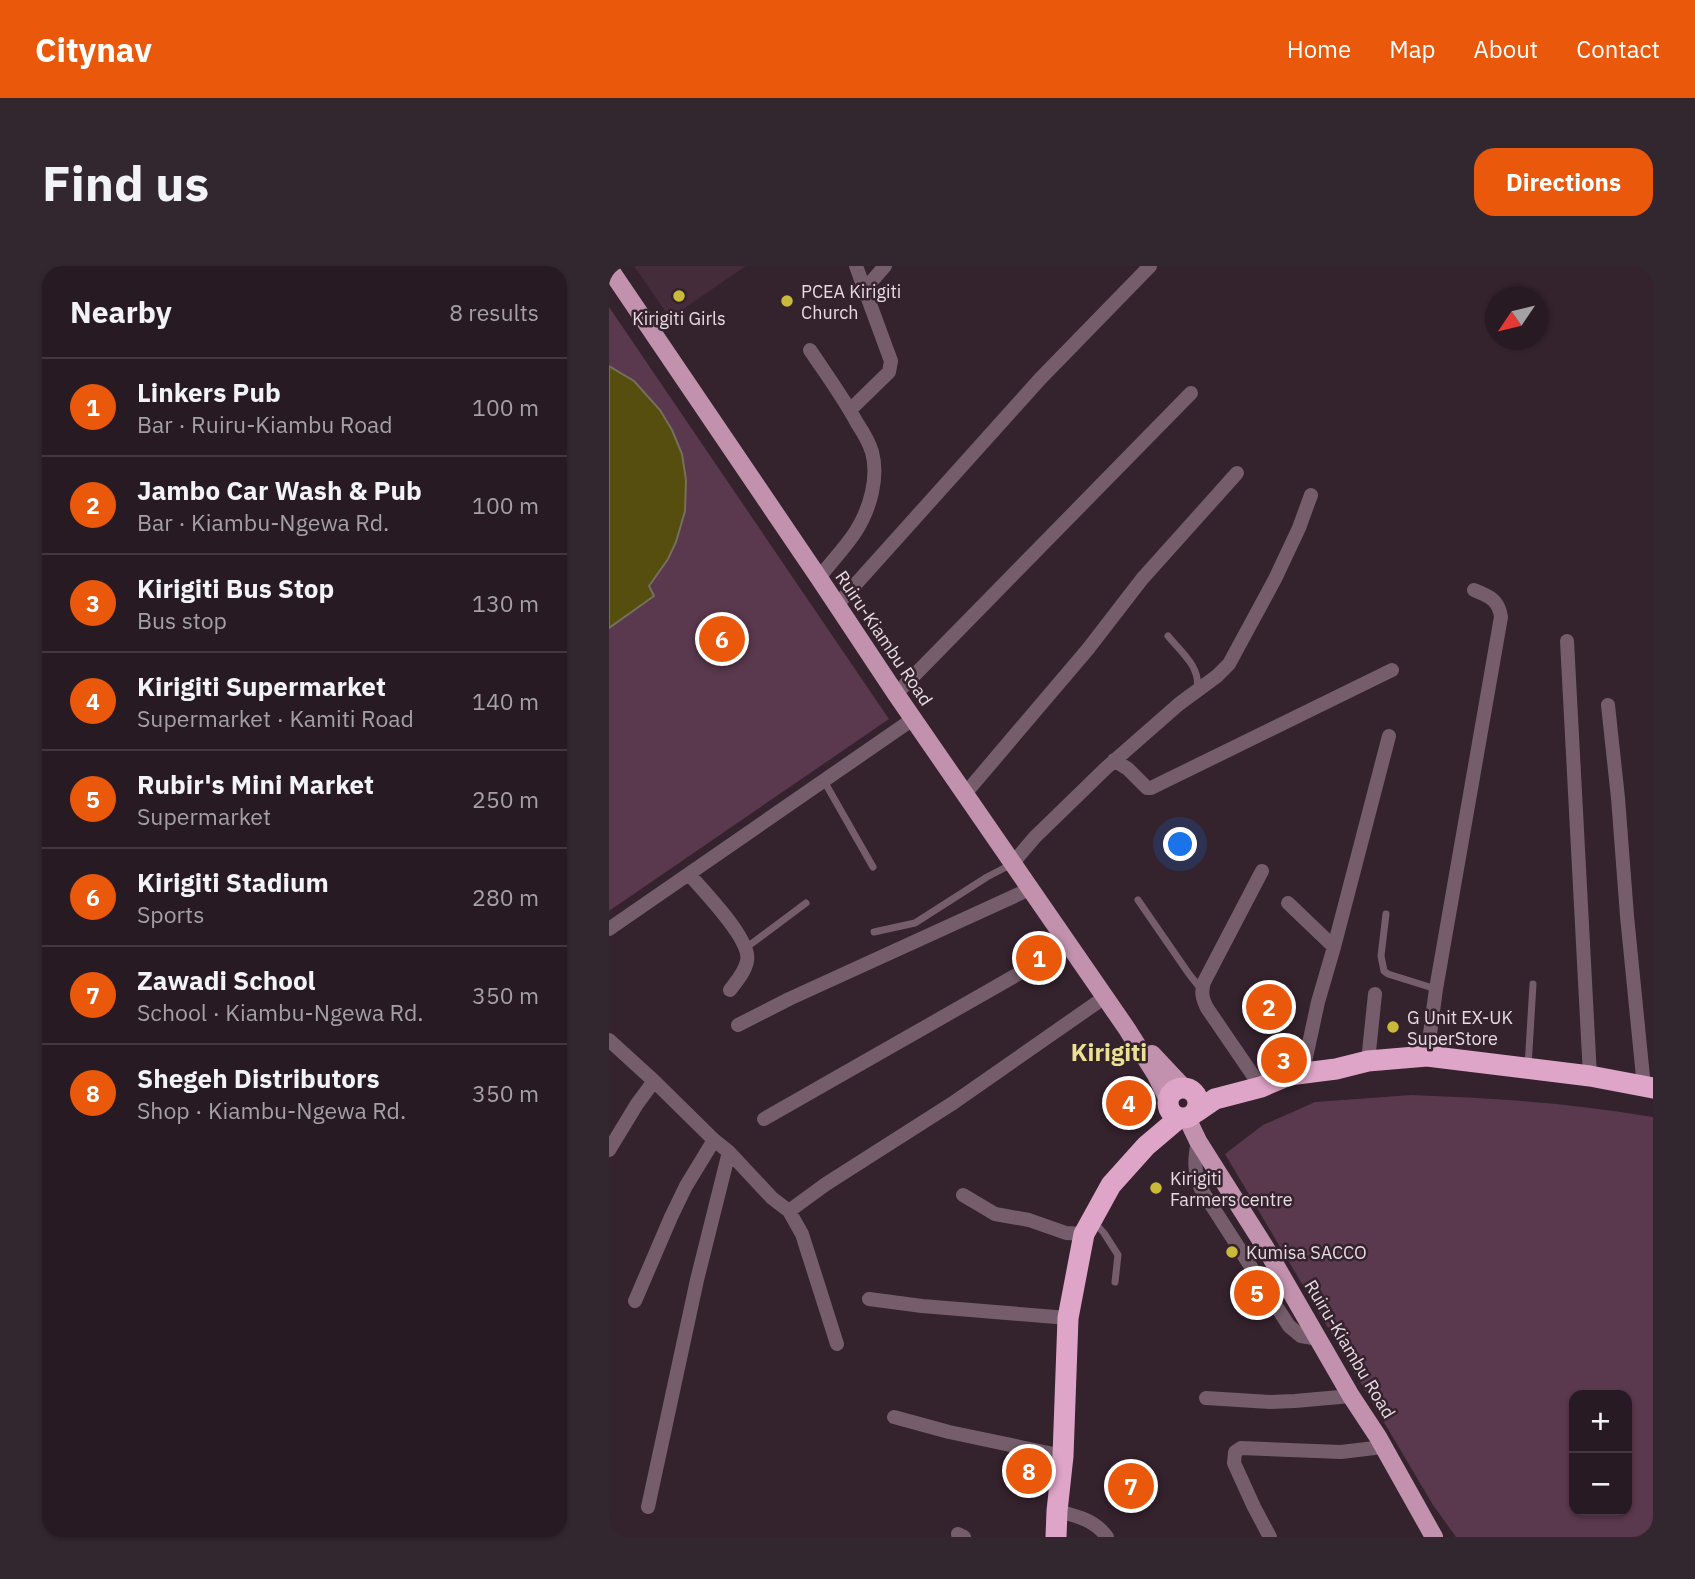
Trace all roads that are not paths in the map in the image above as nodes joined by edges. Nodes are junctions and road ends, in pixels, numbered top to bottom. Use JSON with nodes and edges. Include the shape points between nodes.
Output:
{"nodes":[{"id":1,"x":856,"y":266,"type":"edge"},
{"id":2,"x":885,"y":266,"type":"edge"},
{"id":3,"x":1150,"y":266,"type":"edge"},
{"id":4,"x":609,"y":268,"type":"edge"},
{"id":5,"x":865,"y":289,"type":"junction"},
{"id":6,"x":810,"y":350,"type":"dead end"},
{"id":7,"x":1191,"y":393,"type":"dead end"},
{"id":8,"x":850,"y":410,"type":"junction"},
{"id":9,"x":1237,"y":472,"type":"dead end"},
{"id":10,"x":1311,"y":495,"type":"dead end"},
{"id":11,"x":819,"y":578,"type":"junction"},
{"id":12,"x":1474,"y":590,"type":"dead end"},
{"id":13,"x":837,"y":605,"type":"junction"},
{"id":14,"x":1168,"y":636,"type":"dead end"},
{"id":15,"x":1567,"y":641,"type":"dead end"},
{"id":16,"x":1392,"y":670,"type":"dead end"},
{"id":17,"x":1197,"y":690,"type":"junction"},
{"id":18,"x":895,"y":694,"type":"junction"},
{"id":19,"x":1608,"y":705,"type":"dead end"},
{"id":20,"x":913,"y":719,"type":"junction"},
{"id":21,"x":1389,"y":736,"type":"dead end"},
{"id":22,"x":1114,"y":760,"type":"junction"},
{"id":23,"x":824,"y":780,"type":"junction"},
{"id":24,"x":964,"y":795,"type":"junction"},
{"id":25,"x":1012,"y":864,"type":"junction"},
{"id":26,"x":873,"y":867,"type":"dead end"},
{"id":27,"x":1262,"y":871,"type":"dead end"},
{"id":28,"x":689,"y":874,"type":"junction"},
{"id":29,"x":1030,"y":889,"type":"junction"},
{"id":30,"x":1138,"y":900,"type":"dead end"},
{"id":31,"x":1288,"y":902,"type":"dead end"},
{"id":32,"x":806,"y":903,"type":"dead end"},
{"id":33,"x":1386,"y":914,"type":"dead end"},
{"id":34,"x":609,"y":929,"type":"edge"},
{"id":35,"x":873,"y":932,"type":"dead end"},
{"id":36,"x":1067,"y":944,"type":"junction"},
{"id":37,"x":747,"y":947,"type":"junction"},
{"id":38,"x":1334,"y":947,"type":"junction"},
{"id":39,"x":1533,"y":984,"type":"dead end"},
{"id":40,"x":1202,"y":989,"type":"junction"},
{"id":41,"x":1436,"y":989,"type":"junction"},
{"id":42,"x":730,"y":990,"type":"dead end"},
{"id":43,"x":1375,"y":994,"type":"dead end"},
{"id":44,"x":1105,"y":998,"type":"junction"},
{"id":45,"x":737,"y":1025,"type":"dead end"},
{"id":46,"x":609,"y":1040,"type":"edge"},
{"id":47,"x":1427,"y":1056,"type":"junction"},
{"id":48,"x":1369,"y":1060,"type":"junction"},
{"id":49,"x":1528,"y":1068,"type":"junction"},
{"id":50,"x":1289,"y":1075,"type":"junction"},
{"id":51,"x":1590,"y":1076,"type":"junction"},
{"id":52,"x":654,"y":1081,"type":"junction"},
{"id":53,"x":1649,"y":1087,"type":"edge"},
{"id":54,"x":1256,"y":1088,"type":"junction"},
{"id":55,"x":1182,"y":1105,"type":"junction"},
{"id":56,"x":764,"y":1119,"type":"dead end"},
{"id":57,"x":715,"y":1140,"type":"junction"},
{"id":58,"x":1200,"y":1145,"type":"junction"},
{"id":59,"x":609,"y":1150,"type":"edge"},
{"id":60,"x":729,"y":1152,"type":"junction"},
{"id":61,"x":963,"y":1195,"type":"dead end"},
{"id":62,"x":789,"y":1211,"type":"junction"},
{"id":63,"x":1088,"y":1227,"type":"junction"},
{"id":64,"x":1265,"y":1247,"type":"junction"},
{"id":65,"x":1255,"y":1272,"type":"junction"},
{"id":66,"x":1115,"y":1282,"type":"dead end"},
{"id":67,"x":869,"y":1299,"type":"dead end"},
{"id":68,"x":635,"y":1301,"type":"dead end"},
{"id":69,"x":1068,"y":1318,"type":"junction"},
{"id":70,"x":1319,"y":1339,"type":"junction"},
{"id":71,"x":837,"y":1344,"type":"dead end"},
{"id":72,"x":1351,"y":1396,"type":"junction"},
{"id":73,"x":1206,"y":1398,"type":"dead end"},
{"id":74,"x":894,"y":1417,"type":"dead end"},
{"id":75,"x":1383,"y":1447,"type":"junction"},
{"id":76,"x":1063,"y":1456,"type":"junction"},
{"id":77,"x":648,"y":1507,"type":"dead end"},
{"id":78,"x":1057,"y":1511,"type":"junction"},
{"id":79,"x":1056,"y":1537,"type":"edge"},
{"id":80,"x":1107,"y":1537,"type":"edge"},
{"id":81,"x":1270,"y":1537,"type":"edge"},
{"id":82,"x":1434,"y":1537,"type":"edge"}],
"edges":[{"from":1,"to":5,"type":"street"},
{"from":2,"to":5,"type":"street"},
{"from":3,"to":13,"type":"street"},
{"from":4,"to":11,"type":"main road","name":"Ruiru-Kiambu Road"},
{"from":5,"to":8,"type":"street","via":[[891,365]]},
{"from":6,"to":8,"type":"street"},
{"from":7,"to":18,"type":"street"},
{"from":8,"to":11,"type":"street","via":[[872,453],[873,487],[857,530]]},
{"from":9,"to":24,"type":"street"},
{"from":10,"to":17,"type":"street","via":[[1275,579],[1235,655]]},
{"from":11,"to":13,"type":"main road","name":"Ruiru-Kiambu Road"},
{"from":12,"to":41,"type":"street","via":[[1496,602],[1501,617]]},
{"from":13,"to":18,"type":"main road","name":"Ruiru-Kiambu Road"},
{"from":14,"to":17,"type":"lane","via":[[1198,675]]},
{"from":15,"to":51,"type":"street"},
{"from":16,"to":22,"type":"street","via":[[1151,788]]},
{"from":17,"to":22,"type":"street"},
{"from":18,"to":20,"type":"main road","name":"Ruiru-Kiambu Road"},
{"from":19,"to":53,"type":"street","via":[[1627,916]]},
{"from":20,"to":23,"type":"street"},
{"from":20,"to":24,"type":"main road","name":"Ruiru-Kiambu Road"},
{"from":21,"to":38,"type":"street"},
{"from":22,"to":25,"type":"street"},
{"from":23,"to":26,"type":"lane"},
{"from":23,"to":28,"type":"street"},
{"from":24,"to":25,"type":"main road","name":"Ruiru-Kiambu Road"},
{"from":25,"to":29,"type":"main road","name":"Ruiru-Kiambu Road"},
{"from":25,"to":35,"type":"lane","via":[[915,923]]},
{"from":27,"to":40,"type":"street"},
{"from":28,"to":34,"type":"street"},
{"from":28,"to":37,"type":"street"},
{"from":29,"to":36,"type":"main road","name":"Ruiru-Kiambu Road"},
{"from":29,"to":45,"type":"street"},
{"from":30,"to":40,"type":"lane"},
{"from":31,"to":38,"type":"street"},
{"from":32,"to":37,"type":"lane"},
{"from":33,"to":41,"type":"lane","via":[[1381,956],[1384,971]]},
{"from":36,"to":44,"type":"main road","name":"Ruiru-Kiambu Road"},
{"from":36,"to":56,"type":"street"},
{"from":37,"to":42,"type":"street","via":[[746,966]]},
{"from":38,"to":50,"type":"street","via":[[1305,1062]]},
{"from":39,"to":49,"type":"lane"},
{"from":40,"to":54,"type":"street","via":[[1202,999]]},
{"from":41,"to":47,"type":"street"},
{"from":43,"to":48,"type":"street"},
{"from":44,"to":55,"type":"main road","name":"Ruiru-Kiambu Road","via":[[1156,1075]]},
{"from":44,"to":62,"type":"street"},
{"from":46,"to":52,"type":"street"},
{"from":47,"to":48,"type":"highway"},
{"from":47,"to":49,"type":"highway"},
{"from":48,"to":50,"type":"highway"},
{"from":49,"to":51,"type":"highway"},
{"from":50,"to":54,"type":"highway"},
{"from":51,"to":53,"type":"highway"},
{"from":52,"to":57,"type":"street"},
{"from":52,"to":59,"type":"street"},
{"from":54,"to":55,"type":"highway"},
{"from":55,"to":58,"type":"main road","name":"Ruiru-Kiambu Road"},
{"from":55,"to":63,"type":"highway","via":[[1111,1185]]},
{"from":57,"to":60,"type":"street"},
{"from":57,"to":68,"type":"street","via":[[686,1186]]},
{"from":58,"to":64,"type":"main road","name":"Ruiru-Kiambu Road"},
{"from":58,"to":65,"type":"street","via":[[1194,1161],[1201,1189]]},
{"from":60,"to":62,"type":"street"},
{"from":60,"to":77,"type":"street"},
{"from":61,"to":63,"type":"street","via":[[995,1214],[1066,1233]]},
{"from":62,"to":71,"type":"street","via":[[802,1234]]},
{"from":63,"to":66,"type":"lane","via":[[1104,1233],[1118,1255]]},
{"from":63,"to":69,"type":"highway"},
{"from":64,"to":65,"type":"street"},
{"from":64,"to":70,"type":"main road","name":"Ruiru-Kiambu Road"},
{"from":65,"to":70,"type":"street","via":[[1294,1332]]},
{"from":67,"to":69,"type":"street"},
{"from":69,"to":76,"type":"highway"},
{"from":70,"to":72,"type":"main road","name":"Ruiru-Kiambu Road"},
{"from":72,"to":73,"type":"street","via":[[1283,1402]]},
{"from":72,"to":75,"type":"main road","name":"Ruiru-Kiambu Road"},
{"from":74,"to":76,"type":"street"},
{"from":75,"to":81,"type":"street","via":[[1341,1452],[1241,1448],[1235,1452],[1234,1463]]},
{"from":75,"to":82,"type":"main road","name":"Ruiru-Kiambu Road"},
{"from":76,"to":78,"type":"highway"},
{"from":78,"to":79,"type":"highway"},
{"from":78,"to":80,"type":"street","via":[[1095,1524]]}]}
